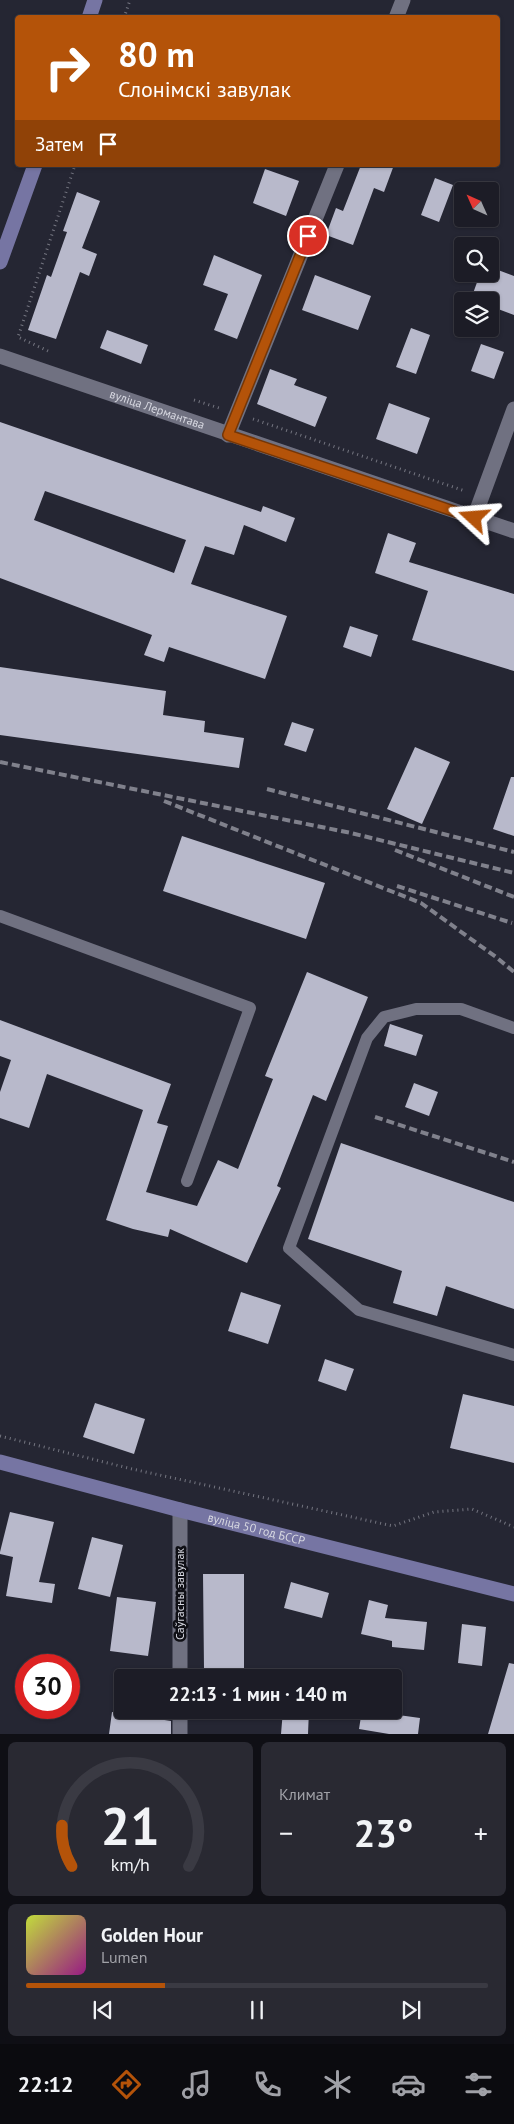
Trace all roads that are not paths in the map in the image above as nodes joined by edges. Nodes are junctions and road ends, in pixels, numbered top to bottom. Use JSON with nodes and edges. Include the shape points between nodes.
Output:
{"nodes":[{"id":1,"x":95,"y":0,"type":"edge"},
{"id":2,"x":403,"y":0,"type":"edge"},
{"id":3,"x":90,"y":15,"type":"edge"},
{"id":4,"x":397,"y":15,"type":"edge"},
{"id":5,"x":34,"y":167,"type":"edge"},
{"id":6,"x":335,"y":167,"type":"edge"},
{"id":7,"x":0,"y":262,"type":"edge"},
{"id":8,"x":0,"y":356,"type":"edge"},
{"id":9,"x":514,"y":409,"type":"edge"},
{"id":10,"x":228,"y":435,"type":"junction"},
{"id":11,"x":474,"y":518,"type":"junction"},
{"id":12,"x":514,"y":532,"type":"edge"},
{"id":13,"x":0,"y":916,"type":"edge"},
{"id":14,"x":514,"y":1028,"type":"edge"},
{"id":15,"x":187,"y":1181,"type":"dead end"},
{"id":16,"x":514,"y":1355,"type":"edge"},
{"id":17,"x":0,"y":1463,"type":"edge"},
{"id":18,"x":180,"y":1510,"type":"junction"},
{"id":19,"x":514,"y":1594,"type":"edge"},
{"id":20,"x":180,"y":1669,"type":"edge"},
{"id":21,"x":180,"y":1719,"type":"edge"},
{"id":22,"x":180,"y":1734,"type":"edge"}],
"edges":[{"from":1,"to":3,"type":"main road"},
{"from":2,"to":4,"type":"street"},
{"from":5,"to":7,"type":"main road"},
{"from":6,"to":10,"type":"street"},
{"from":8,"to":10,"type":"street","name":"вуліца Лермантава"},
{"from":9,"to":11,"type":"street"},
{"from":10,"to":11,"type":"street","name":"вуліца Лермантава"},
{"from":11,"to":12,"type":"street","name":"вуліца Лермантава"},
{"from":13,"to":15,"type":"lane","via":[[250,1008]]},
{"from":14,"to":16,"type":"lane","via":[[461,1009],[416,1009],[384,1017],[367,1038],[289,1248],[358,1310]]},
{"from":17,"to":18,"type":"main road","name":"вуліца 50 год БССР"},
{"from":18,"to":19,"type":"main road","name":"вуліца 50 год БССР"},
{"from":18,"to":20,"type":"street","name":"Саўгасны завулак"},
{"from":21,"to":22,"type":"street"}]}
